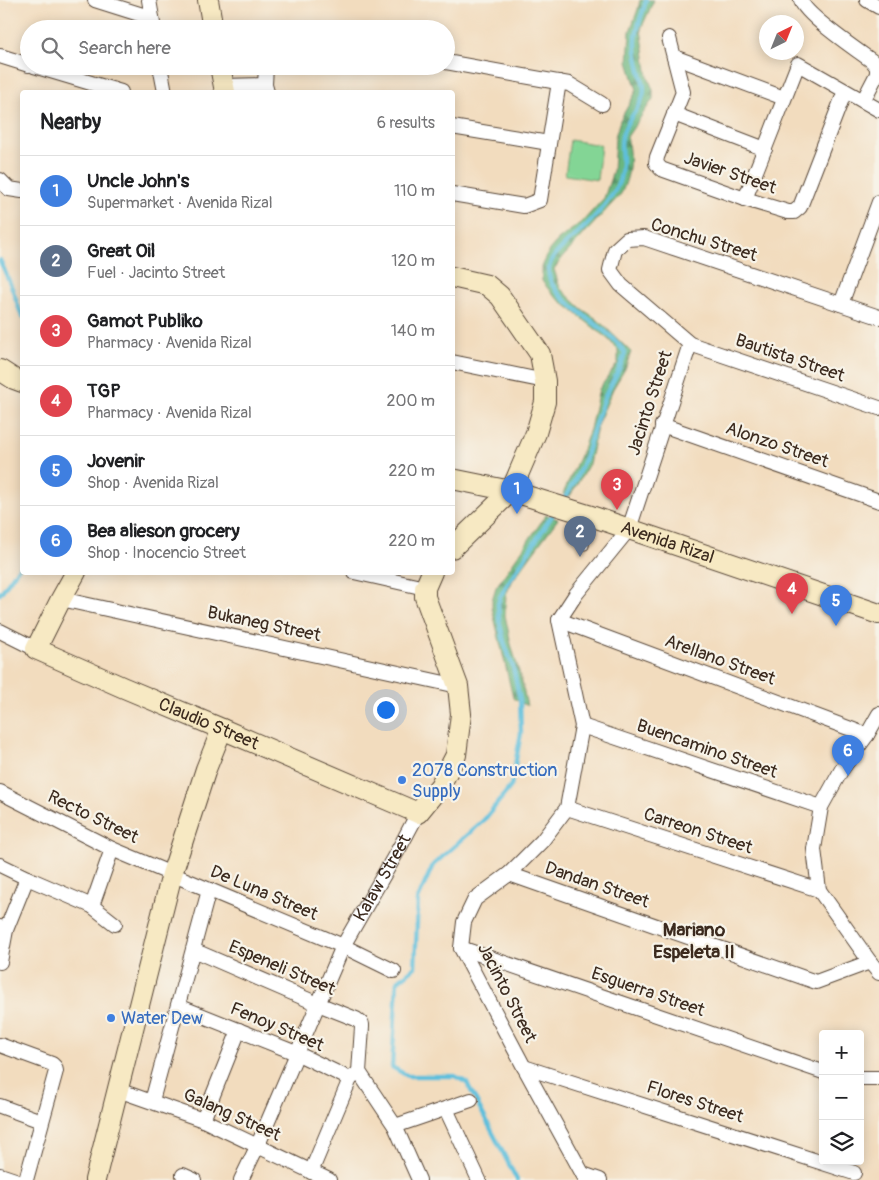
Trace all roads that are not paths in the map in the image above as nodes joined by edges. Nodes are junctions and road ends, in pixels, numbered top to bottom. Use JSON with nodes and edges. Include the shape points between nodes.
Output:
{"nodes":[{"id":1,"x":95,"y":0,"type":"edge"},
{"id":2,"x":149,"y":0,"type":"edge"},
{"id":3,"x":208,"y":0,"type":"edge"},
{"id":4,"x":801,"y":0,"type":"edge"},
{"id":5,"x":867,"y":0,"type":"edge"},
{"id":6,"x":879,"y":7,"type":"edge"},
{"id":7,"x":145,"y":20,"type":"edge"},
{"id":8,"x":152,"y":20,"type":"edge"},
{"id":9,"x":211,"y":20,"type":"edge"},
{"id":10,"x":669,"y":38,"type":"dead end"},
{"id":11,"x":0,"y":56,"type":"edge"},
{"id":12,"x":674,"y":57,"type":"junction"},
{"id":13,"x":20,"y":62,"type":"edge"},
{"id":14,"x":455,"y":64,"type":"edge"},
{"id":15,"x":64,"y":75,"type":"edge"},
{"id":16,"x":162,"y":75,"type":"edge"},
{"id":17,"x":222,"y":75,"type":"edge"},
{"id":18,"x":266,"y":75,"type":"edge"},
{"id":19,"x":559,"y":82,"type":"junction"},
{"id":20,"x":266,"y":89,"type":"edge"},
{"id":21,"x":114,"y":90,"type":"edge"},
{"id":22,"x":165,"y":90,"type":"edge"},
{"id":23,"x":225,"y":90,"type":"edge"},
{"id":24,"x":845,"y":91,"type":"junction"},
{"id":25,"x":784,"y":98,"type":"junction"},
{"id":26,"x":863,"y":101,"type":"junction"},
{"id":27,"x":602,"y":104,"type":"dead end"},
{"id":28,"x":879,"y":110,"type":"edge"},
{"id":29,"x":674,"y":114,"type":"junction"},
{"id":30,"x":455,"y":127,"type":"edge"},
{"id":31,"x":549,"y":143,"type":"junction"},
{"id":32,"x":765,"y":149,"type":"junction"},
{"id":33,"x":0,"y":180,"type":"edge"},
{"id":34,"x":20,"y":190,"type":"edge"},
{"id":35,"x":455,"y":194,"type":"edge"},
{"id":36,"x":745,"y":199,"type":"junction"},
{"id":37,"x":878,"y":207,"type":"edge"},
{"id":38,"x":455,"y":278,"type":"edge"},
{"id":39,"x":841,"y":304,"type":"junction"},
{"id":40,"x":879,"y":317,"type":"edge"},
{"id":41,"x":690,"y":344,"type":"junction"},
{"id":42,"x":455,"y":363,"type":"edge"},
{"id":43,"x":0,"y":370,"type":"edge"},
{"id":44,"x":20,"y":381,"type":"edge"},
{"id":45,"x":545,"y":381,"type":"junction"},
{"id":46,"x":879,"y":408,"type":"edge"},
{"id":47,"x":662,"y":425,"type":"junction"},
{"id":48,"x":455,"y":480,"type":"edge"},
{"id":49,"x":511,"y":491,"type":"junction"},
{"id":50,"x":879,"y":501,"type":"edge"},
{"id":51,"x":588,"y":515,"type":"junction"},
{"id":52,"x":629,"y":529,"type":"junction"},
{"id":53,"x":455,"y":545,"type":"edge"},
{"id":54,"x":585,"y":546,"type":"dead end"},
{"id":55,"x":74,"y":575,"type":"edge"},
{"id":56,"x":382,"y":575,"type":"edge"},
{"id":57,"x":428,"y":580,"type":"edge"},
{"id":58,"x":61,"y":599,"type":"junction"},
{"id":59,"x":879,"y":614,"type":"edge"},
{"id":60,"x":559,"y":620,"type":"junction"},
{"id":61,"x":0,"y":631,"type":"edge"},
{"id":62,"x":36,"y":649,"type":"junction"},
{"id":63,"x":458,"y":686,"type":"junction"},
{"id":64,"x":879,"y":714,"type":"edge"},
{"id":65,"x":582,"y":726,"type":"junction"},
{"id":66,"x":222,"y":729,"type":"junction"},
{"id":67,"x":868,"y":735,"type":"junction"},
{"id":68,"x":0,"y":792,"type":"edge"},
{"id":69,"x":821,"y":807,"type":"junction"},
{"id":70,"x":566,"y":808,"type":"junction"},
{"id":71,"x":418,"y":813,"type":"junction"},
{"id":72,"x":112,"y":848,"type":"junction"},
{"id":73,"x":0,"y":865,"type":"edge"},
{"id":74,"x":172,"y":874,"type":"junction"},
{"id":75,"x":509,"y":874,"type":"junction"},
{"id":76,"x":27,"y":878,"type":"junction"},
{"id":77,"x":209,"y":890,"type":"junction"},
{"id":78,"x":819,"y":890,"type":"junction"},
{"id":79,"x":92,"y":906,"type":"junction"},
{"id":80,"x":115,"y":924,"type":"dead end"},
{"id":81,"x":3,"y":928,"type":"edge"},
{"id":82,"x":343,"y":946,"type":"junction"},
{"id":83,"x":461,"y":948,"type":"junction"},
{"id":84,"x":193,"y":950,"type":"junction"},
{"id":85,"x":0,"y":962,"type":"edge"},
{"id":86,"x":870,"y":962,"type":"junction"},
{"id":87,"x":394,"y":971,"type":"dead end"},
{"id":88,"x":879,"y":973,"type":"edge"},
{"id":89,"x":318,"y":1004,"type":"junction"},
{"id":90,"x":178,"y":1006,"type":"junction"},
{"id":91,"x":239,"y":1030,"type":"junction"},
{"id":92,"x":0,"y":1045,"type":"edge"},
{"id":93,"x":296,"y":1053,"type":"junction"},
{"id":94,"x":524,"y":1067,"type":"junction"},
{"id":95,"x":819,"y":1071,"type":"edge"},
{"id":96,"x":355,"y":1076,"type":"junction"},
{"id":97,"x":864,"y":1078,"type":"edge"},
{"id":98,"x":879,"y":1078,"type":"edge"},
{"id":99,"x":118,"y":1090,"type":"junction"},
{"id":100,"x":472,"y":1100,"type":"dead end"},
{"id":101,"x":152,"y":1102,"type":"junction"},
{"id":102,"x":0,"y":1106,"type":"edge"},
{"id":103,"x":446,"y":1109,"type":"junction"},
{"id":104,"x":203,"y":1120,"type":"junction"},
{"id":105,"x":41,"y":1121,"type":"junction"},
{"id":106,"x":395,"y":1126,"type":"junction"},
{"id":107,"x":257,"y":1147,"type":"junction"},
{"id":108,"x":311,"y":1172,"type":"junction"},
{"id":109,"x":854,"y":1172,"type":"edge"},
{"id":110,"x":0,"y":1175,"type":"edge"},
{"id":111,"x":584,"y":1177,"type":"edge"},
{"id":112,"x":15,"y":1180,"type":"edge"},
{"id":113,"x":26,"y":1180,"type":"edge"},
{"id":114,"x":95,"y":1180,"type":"edge"},
{"id":115,"x":241,"y":1180,"type":"edge"},
{"id":116,"x":329,"y":1180,"type":"edge"},
{"id":117,"x":419,"y":1180,"type":"edge"},
{"id":118,"x":479,"y":1180,"type":"edge"},
{"id":119,"x":600,"y":1180,"type":"edge"}],
"edges":[{"from":1,"to":7,"type":"street"},
{"from":2,"to":8,"type":"street"},
{"from":3,"to":9,"type":"main road"},
{"from":4,"to":26,"type":"street","via":[[814,18],[877,67]]},
{"from":5,"to":6,"type":"street"},
{"from":10,"to":12,"type":"street"},
{"from":11,"to":13,"type":"street"},
{"from":12,"to":25,"type":"street"},
{"from":12,"to":29,"type":"street","via":[[683,92]]},
{"from":14,"to":19,"type":"street"},
{"from":15,"to":21,"type":"street"},
{"from":16,"to":22,"type":"street"},
{"from":17,"to":23,"type":"main road"},
{"from":18,"to":20,"type":"street"},
{"from":19,"to":27,"type":"street","via":[[569,84]]},
{"from":19,"to":31,"type":"street"},
{"from":20,"to":23,"type":"street"},
{"from":24,"to":25,"type":"street","via":[[798,64]]},
{"from":24,"to":26,"type":"street"},
{"from":24,"to":36,"type":"street","name":"Javier Street","via":[[800,207],[788,212]]},
{"from":25,"to":32,"type":"street"},
{"from":26,"to":28,"type":"street"},
{"from":29,"to":32,"type":"street"},
{"from":29,"to":36,"type":"street","name":"Javier Street","via":[[656,164],[661,169]]},
{"from":30,"to":31,"type":"street"},
{"from":31,"to":35,"type":"street","via":[[540,200],[524,206]]},
{"from":32,"to":36,"type":"street"},
{"from":33,"to":34,"type":"street","via":[[9,189]]},
{"from":37,"to":39,"type":"street"},
{"from":38,"to":45,"type":"main road","via":[[487,284],[500,296],[540,354]]},
{"from":39,"to":40,"type":"street","name":"Conchu Street"},
{"from":39,"to":41,"type":"street","name":"Conchu Street","via":[[644,238],[627,240],[615,250],[610,270],[621,285]]},
{"from":41,"to":46,"type":"street","name":"Bautista Street"},
{"from":41,"to":47,"type":"street","name":"Jacinto Street"},
{"from":42,"to":45,"type":"street"},
{"from":43,"to":44,"type":"main road"},
{"from":45,"to":49,"type":"main road","via":[[545,402],[536,432]]},
{"from":47,"to":50,"type":"street","name":"Alonzo Street"},
{"from":47,"to":52,"type":"street","name":"Jacinto Street"},
{"from":48,"to":49,"type":"main road","name":"Avenida Rizal"},
{"from":49,"to":51,"type":"main road","name":"Avenida Rizal"},
{"from":49,"to":53,"type":"main road"},
{"from":51,"to":52,"type":"main road","name":"Avenida Rizal"},
{"from":51,"to":54,"type":"lane"},
{"from":52,"to":59,"type":"main road","name":"Avenida Rizal"},
{"from":52,"to":60,"type":"street","name":"Jacinto Street","via":[[598,560]]},
{"from":55,"to":58,"type":"main road"},
{"from":56,"to":57,"type":"street"},
{"from":57,"to":63,"type":"main road","name":"Kalaw Street","via":[[425,597]]},
{"from":58,"to":62,"type":"main road"},
{"from":58,"to":63,"type":"street","name":"Bukaneg Street"},
{"from":60,"to":65,"type":"street","name":"Jacinto Street"},
{"from":60,"to":67,"type":"street","name":"Arellano Street"},
{"from":61,"to":62,"type":"street","name":"Claudio Street"},
{"from":62,"to":66,"type":"main road","name":"Claudio Street"},
{"from":63,"to":71,"type":"main road","name":"Kalaw Street","via":[[461,714],[456,754],[440,786]]},
{"from":64,"to":67,"type":"street"},
{"from":65,"to":69,"type":"street","name":"Buencamino Street"},
{"from":65,"to":70,"type":"street","name":"Jacinto Street"},
{"from":66,"to":71,"type":"main road","name":"Claudio Street"},
{"from":66,"to":74,"type":"main road"},
{"from":67,"to":69,"type":"street","via":[[842,768]]},
{"from":68,"to":72,"type":"street","name":"Recto Street"},
{"from":69,"to":78,"type":"street","via":[[814,849]]},
{"from":70,"to":75,"type":"street","name":"Jacinto Street","via":[[542,841]]},
{"from":70,"to":78,"type":"street","name":"Carreon Street"},
{"from":71,"to":82,"type":"street","name":"Kalaw Street"},
{"from":72,"to":74,"type":"street","name":"Recto Street"},
{"from":72,"to":79,"type":"street"},
{"from":73,"to":76,"type":"street"},
{"from":74,"to":77,"type":"street","name":"De Luna Street"},
{"from":74,"to":99,"type":"main road"},
{"from":75,"to":83,"type":"street","name":"Jacinto Street","via":[[475,899],[464,922]]},
{"from":75,"to":86,"type":"street","name":"Dandan Street","via":[[816,982]]},
{"from":76,"to":79,"type":"street"},
{"from":76,"to":81,"type":"street"},
{"from":77,"to":82,"type":"street","name":"De Luna Street"},
{"from":77,"to":84,"type":"street"},
{"from":78,"to":86,"type":"street"},
{"from":79,"to":80,"type":"street"},
{"from":81,"to":85,"type":"street"},
{"from":82,"to":87,"type":"street","name":"De Luna Street"},
{"from":82,"to":89,"type":"street","name":"Kalaw Street"},
{"from":83,"to":94,"type":"street","name":"Jacinto Street"},
{"from":83,"to":95,"type":"street","name":"Esguerra Street"},
{"from":84,"to":89,"type":"street","name":"Espeneli Street"},
{"from":84,"to":90,"type":"street"},
{"from":86,"to":88,"type":"street"},
{"from":89,"to":93,"type":"street","name":"Kalaw Street"},
{"from":89,"to":96,"type":"street","name":"Espeneli Street","via":[[362,1024]]},
{"from":90,"to":91,"type":"street","name":"Fenoy Street"},
{"from":90,"to":101,"type":"street"},
{"from":91,"to":93,"type":"street","name":"Fenoy Street"},
{"from":91,"to":104,"type":"street"},
{"from":92,"to":105,"type":"street","via":[[55,1067]]},
{"from":93,"to":96,"type":"street","name":"Fenoy Street"},
{"from":93,"to":107,"type":"street","name":"Kalaw Street"},
{"from":94,"to":109,"type":"street","name":"Flores Street"},
{"from":94,"to":111,"type":"street","name":"Jacinto Street"},
{"from":96,"to":106,"type":"street"},
{"from":96,"to":108,"type":"street"},
{"from":97,"to":98,"type":"street"},
{"from":99,"to":101,"type":"street","name":"Galang Street"},
{"from":99,"to":114,"type":"main road"},
{"from":100,"to":103,"type":"street"},
{"from":101,"to":104,"type":"street","name":"Galang Street"},
{"from":102,"to":105,"type":"street"},
{"from":103,"to":106,"type":"street"},
{"from":103,"to":118,"type":"street"},
{"from":104,"to":107,"type":"street","name":"Galang Street"},
{"from":105,"to":113,"type":"street"},
{"from":106,"to":117,"type":"street"},
{"from":107,"to":108,"type":"street","name":"Galang Street"},
{"from":107,"to":115,"type":"street","name":"Kalaw Street"},
{"from":108,"to":116,"type":"street","name":"Galang Street"},
{"from":110,"to":112,"type":"street"},
{"from":111,"to":119,"type":"street"}]}
